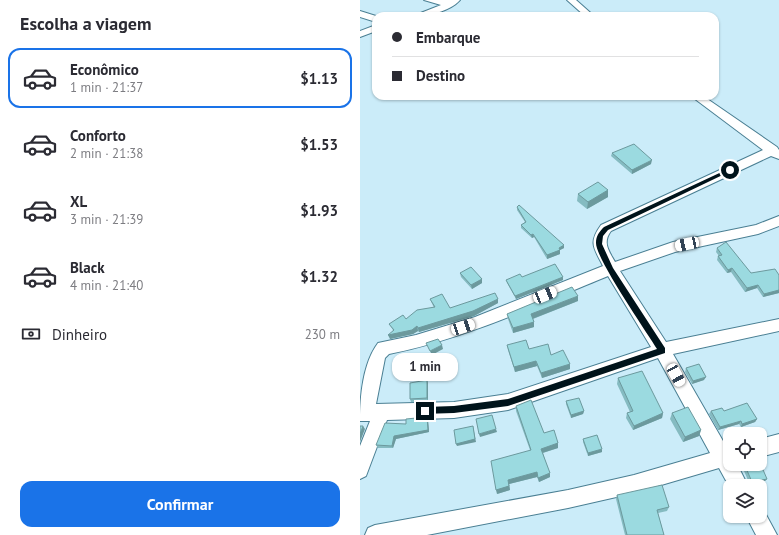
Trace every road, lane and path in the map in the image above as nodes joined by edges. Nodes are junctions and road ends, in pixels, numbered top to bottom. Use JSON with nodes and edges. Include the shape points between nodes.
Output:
{"nodes":[{"id":1,"x":428,"y":0,"type":"edge"},
{"id":2,"x":571,"y":0,"type":"edge"},
{"id":3,"x":453,"y":2,"type":"edge"},
{"id":4,"x":432,"y":12,"type":"edge"},
{"id":5,"x":585,"y":12,"type":"edge"},
{"id":6,"x":360,"y":14,"type":"edge"},
{"id":7,"x":372,"y":18,"type":"edge"},
{"id":8,"x":372,"y":30,"type":"edge"},
{"id":9,"x":360,"y":34,"type":"edge"},
{"id":10,"x":702,"y":100,"type":"edge"},
{"id":11,"x":776,"y":153,"type":"edge"},
{"id":12,"x":779,"y":221,"type":"edge"},
{"id":13,"x":611,"y":269,"type":"junction"},
{"id":14,"x":779,"y":325,"type":"edge"},
{"id":15,"x":662,"y":350,"type":"junction"},
{"id":16,"x":369,"y":414,"type":"edge"},
{"id":17,"x":779,"y":443,"type":"edge"},
{"id":18,"x":767,"y":446,"type":"edge"},
{"id":19,"x":723,"y":452,"type":"edge"},
{"id":20,"x":723,"y":458,"type":"edge"},
{"id":21,"x":360,"y":470,"type":"edge"},
{"id":22,"x":760,"y":523,"type":"edge"},
{"id":23,"x":375,"y":535,"type":"edge"},
{"id":24,"x":767,"y":535,"type":"edge"}],
"edges":[{"from":1,"to":3,"type":"street"},
{"from":2,"to":5,"type":"street"},
{"from":3,"to":4,"type":"street"},
{"from":6,"to":7,"type":"street"},
{"from":8,"to":9,"type":"street"},
{"from":10,"to":11,"type":"street"},
{"from":11,"to":13,"type":"street","via":[[606,228],[600,236],[599,244]]},
{"from":12,"to":13,"type":"street","via":[[673,247]]},
{"from":13,"to":15,"type":"street"},
{"from":13,"to":16,"type":"street","via":[[478,322],[416,342],[384,348],[378,356]]},
{"from":14,"to":15,"type":"street"},
{"from":15,"to":16,"type":"street","via":[[508,402],[454,410]]},
{"from":15,"to":19,"type":"street"},
{"from":16,"to":21,"type":"street"},
{"from":17,"to":18,"type":"street"},
{"from":20,"to":23,"type":"street","via":[[634,484]]},
{"from":22,"to":24,"type":"street"}]}
